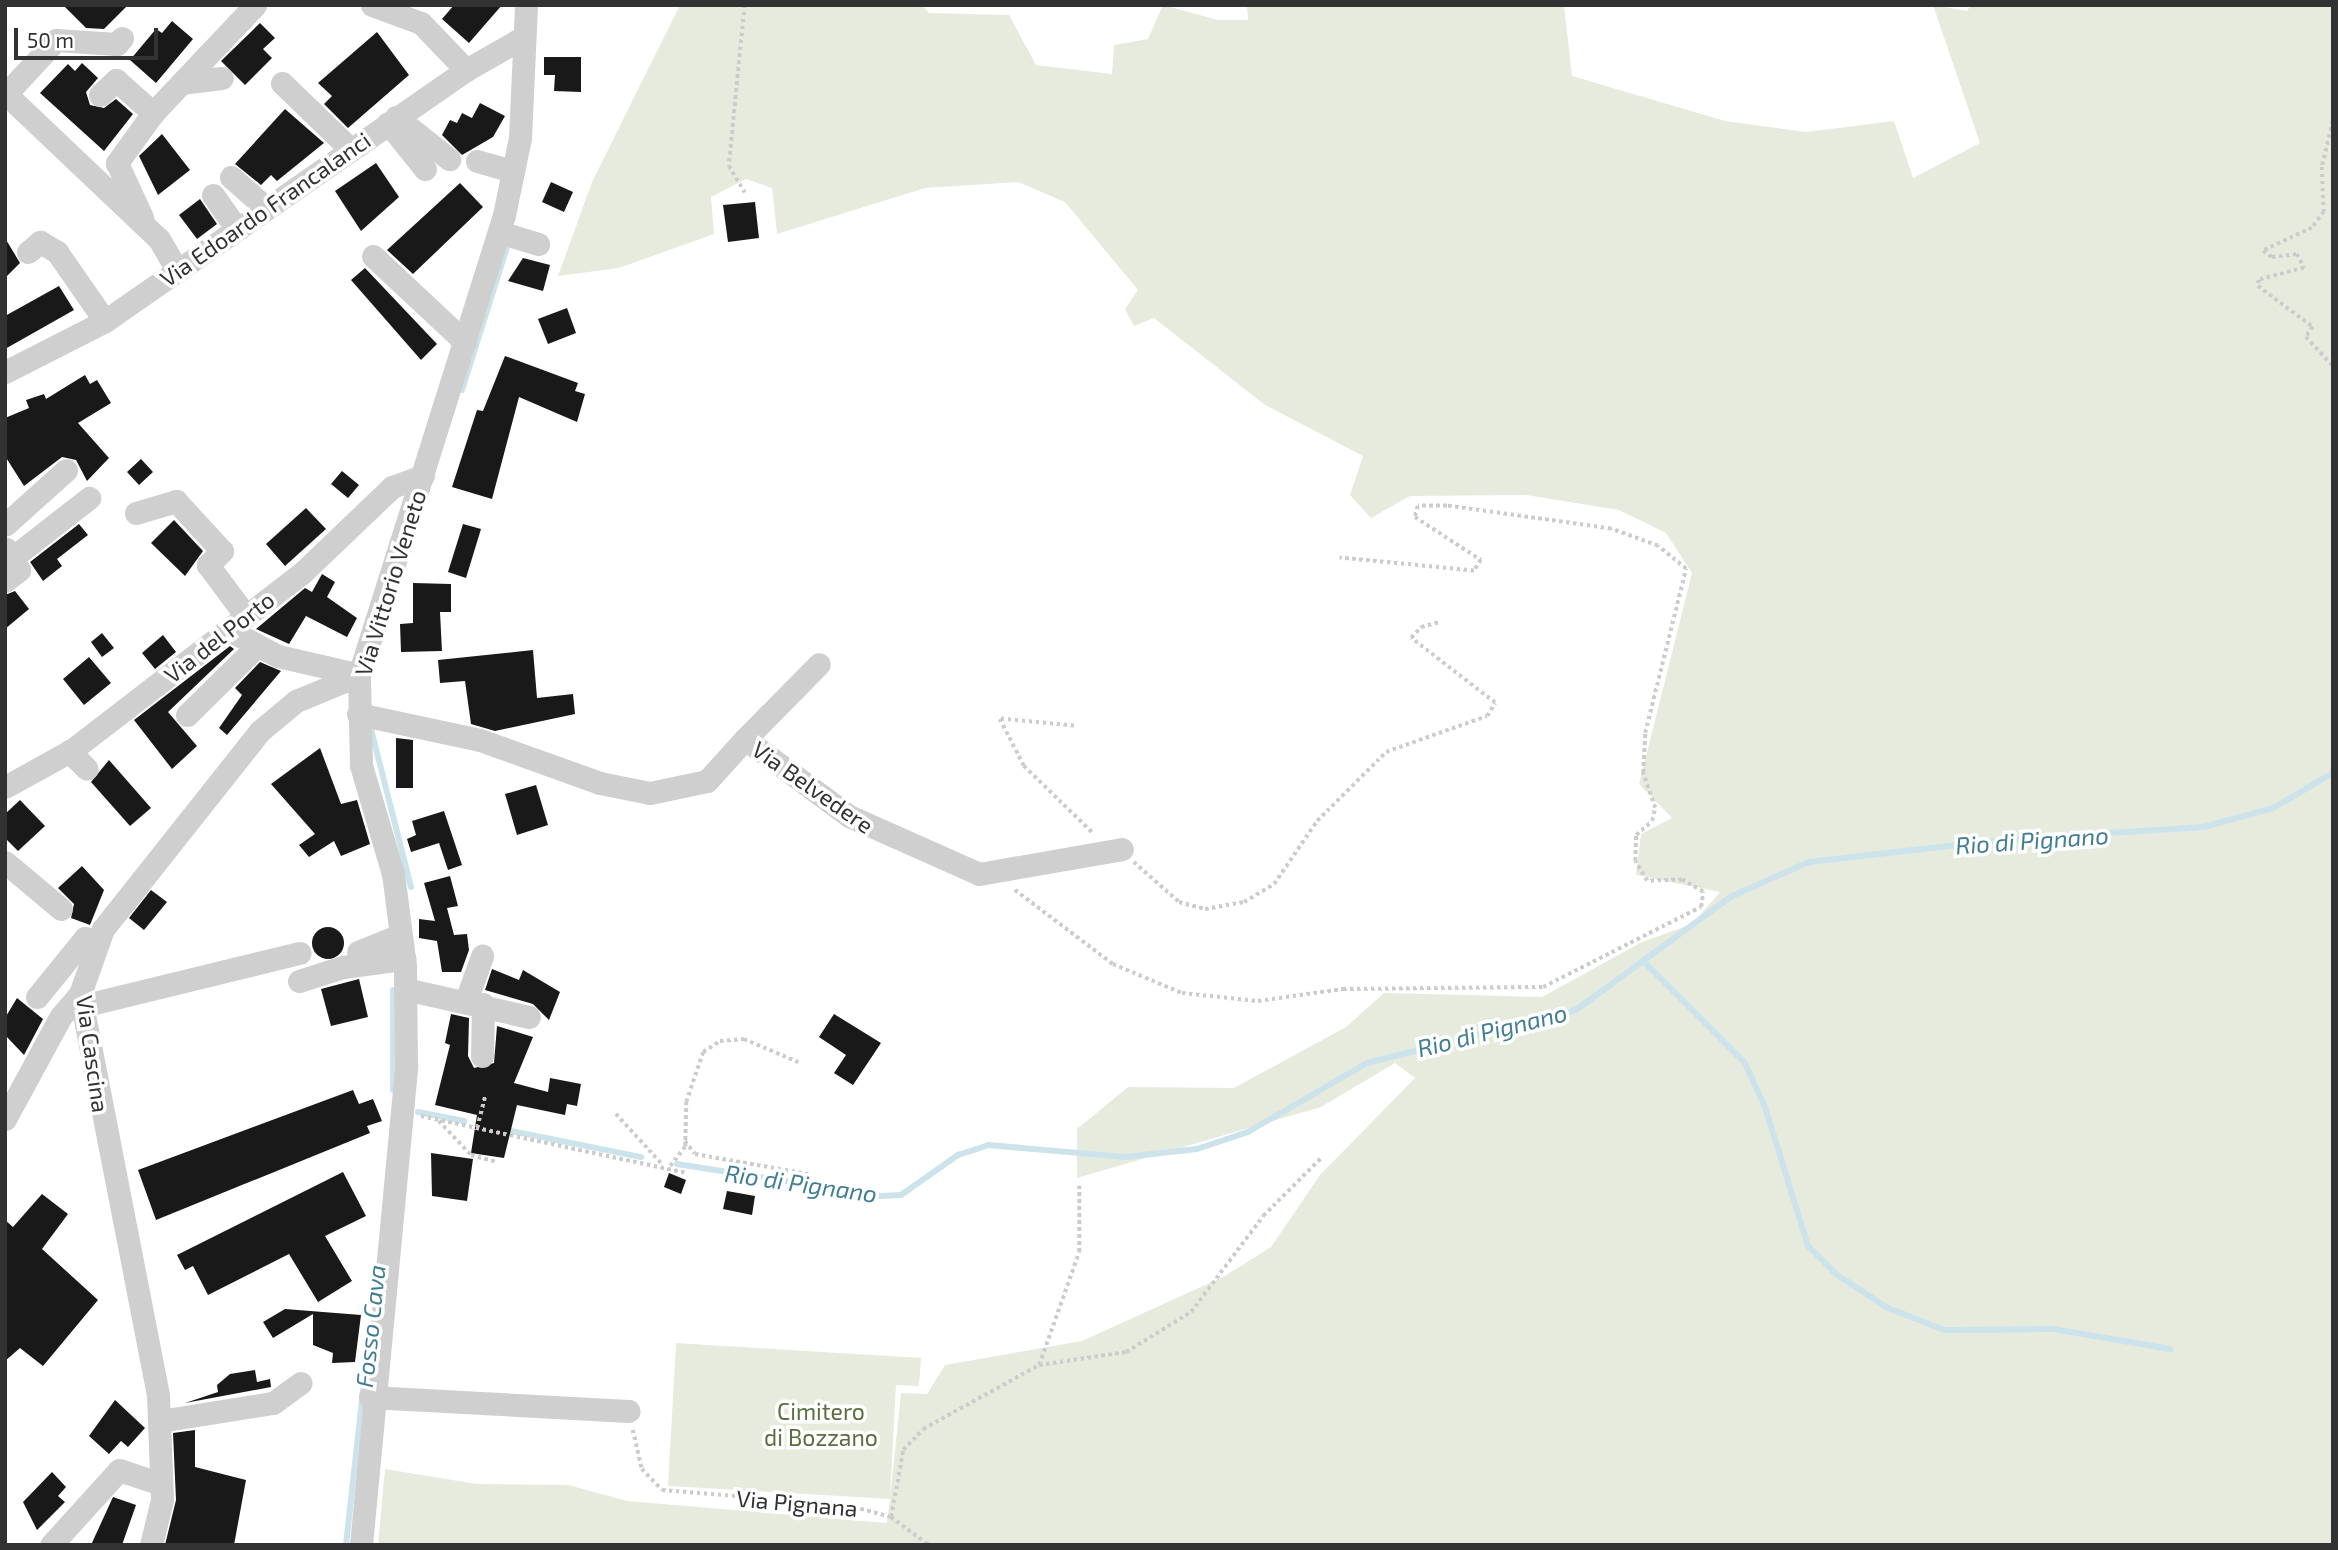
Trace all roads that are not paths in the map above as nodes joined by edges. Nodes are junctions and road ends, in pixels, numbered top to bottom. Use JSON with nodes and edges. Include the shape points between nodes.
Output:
{"nodes":[{"id":1,"x":255,"y":5,"type":"edge"},
{"id":2,"x":372,"y":5,"type":"edge"},
{"id":3,"x":526,"y":5,"type":"edge"},
{"id":4,"x":410,"y":12,"type":"edge"},
{"id":5,"x":122,"y":38,"type":"dead end"},
{"id":6,"x":522,"y":38,"type":"junction"},
{"id":7,"x":466,"y":70,"type":"junction"},
{"id":8,"x":222,"y":78,"type":"dead end"},
{"id":9,"x":181,"y":83,"type":"junction"},
{"id":10,"x":282,"y":83,"type":"dead end"},
{"id":11,"x":100,"y":95,"type":"dead end"},
{"id":12,"x":153,"y":113,"type":"junction"},
{"id":13,"x":393,"y":120,"type":"junction"},
{"id":14,"x":350,"y":149,"type":"junction"},
{"id":15,"x":449,"y":159,"type":"dead end"},
{"id":16,"x":477,"y":161,"type":"dead end"},
{"id":17,"x":425,"y":169,"type":"dead end"},
{"id":18,"x":513,"y":171,"type":"junction"},
{"id":19,"x":231,"y":177,"type":"dead end"},
{"id":20,"x":213,"y":195,"type":"dead end"},
{"id":21,"x":265,"y":207,"type":"junction"},
{"id":22,"x":147,"y":228,"type":"junction"},
{"id":23,"x":237,"y":229,"type":"junction"},
{"id":24,"x":28,"y":251,"type":"dead end"},
{"id":25,"x":373,"y":256,"type":"dead end"},
{"id":26,"x":177,"y":270,"type":"junction"},
{"id":27,"x":105,"y":321,"type":"junction"},
{"id":28,"x":465,"y":342,"type":"junction"},
{"id":29,"x":5,"y":372,"type":"edge"},
{"id":30,"x":66,"y":470,"type":"dead end"},
{"id":31,"x":423,"y":476,"type":"junction"},
{"id":32,"x":89,"y":498,"type":"dead end"},
{"id":33,"x":136,"y":513,"type":"dead end"},
{"id":34,"x":5,"y":525,"type":"edge"},
{"id":35,"x":9,"y":553,"type":"edge"},
{"id":36,"x":5,"y":581,"type":"edge"},
{"id":37,"x":237,"y":623,"type":"junction"},
{"id":38,"x":256,"y":647,"type":"junction"},
{"id":39,"x":819,"y":664,"type":"dead end"},
{"id":40,"x":359,"y":675,"type":"junction"},
{"id":41,"x":358,"y":714,"type":"junction"},
{"id":42,"x":187,"y":715,"type":"dead end"},
{"id":43,"x":745,"y":739,"type":"junction"},
{"id":44,"x":69,"y":751,"type":"junction"},
{"id":45,"x":87,"y":769,"type":"dead end"},
{"id":46,"x":5,"y":788,"type":"edge"},
{"id":47,"x":1122,"y":849,"type":"road end"},
{"id":48,"x":5,"y":862,"type":"edge"},
{"id":49,"x":61,"y":909,"type":"dead end"},
{"id":50,"x":400,"y":935,"type":"junction"},
{"id":51,"x":98,"y":943,"type":"junction"},
{"id":52,"x":358,"y":951,"type":"dead end"},
{"id":53,"x":300,"y":953,"type":"dead end"},
{"id":54,"x":482,"y":956,"type":"dead end"},
{"id":55,"x":404,"y":960,"type":"junction"},
{"id":56,"x":299,"y":981,"type":"dead end"},
{"id":57,"x":405,"y":989,"type":"junction"},
{"id":58,"x":37,"y":997,"type":"dead end"},
{"id":59,"x":81,"y":1000,"type":"junction"},
{"id":60,"x":475,"y":1001,"type":"junction"},
{"id":61,"x":529,"y":1017,"type":"dead end"},
{"id":62,"x":482,"y":1056,"type":"dead end"},
{"id":63,"x":5,"y":1119,"type":"edge"},
{"id":64,"x":301,"y":1383,"type":"dead end"},
{"id":65,"x":370,"y":1397,"type":"junction"},
{"id":66,"x":629,"y":1411,"type":"road end"},
{"id":67,"x":160,"y":1421,"type":"junction"},
{"id":68,"x":161,"y":1484,"type":"junction"},
{"id":69,"x":51,"y":1545,"type":"edge"},
{"id":70,"x":151,"y":1545,"type":"edge"},
{"id":71,"x":361,"y":1545,"type":"edge"}],
"edges":[{"from":1,"to":9,"type":"street"},
{"from":2,"to":4,"type":"street"},
{"from":3,"to":6,"type":"street","name":"Via Vittorio Veneto"},
{"from":4,"to":7,"type":"street"},
{"from":5,"to":22,"type":"street","via":[[117,44],[56,40],[6,94]]},
{"from":6,"to":7,"type":"street","name":"Via Edoardo Francalanci"},
{"from":6,"to":18,"type":"street","name":"Via Vittorio Veneto"},
{"from":7,"to":13,"type":"street","name":"Via Edoardo Francalanci"},
{"from":8,"to":9,"type":"street"},
{"from":9,"to":12,"type":"street"},
{"from":10,"to":14,"type":"street"},
{"from":11,"to":12,"type":"street","via":[[116,80]]},
{"from":12,"to":22,"type":"street","via":[[117,163]]},
{"from":13,"to":14,"type":"street","name":"Via Edoardo Francalanci"},
{"from":13,"to":15,"type":"street"},
{"from":13,"to":17,"type":"street"},
{"from":14,"to":21,"type":"street","name":"Via Edoardo Francalanci"},
{"from":16,"to":18,"type":"street"},
{"from":18,"to":28,"type":"street","name":"Via Vittorio Veneto","via":[[514,237]]},
{"from":19,"to":21,"type":"street"},
{"from":20,"to":23,"type":"street"},
{"from":21,"to":23,"type":"street","name":"Via Edoardo Francalanci"},
{"from":22,"to":26,"type":"street"},
{"from":23,"to":26,"type":"street","name":"Via Edoardo Francalanci"},
{"from":24,"to":27,"type":"street","via":[[40,242],[57,252]]},
{"from":25,"to":28,"type":"street"},
{"from":26,"to":27,"type":"street","name":"Via Edoardo Francalanci"},
{"from":27,"to":29,"type":"street","name":"Via Edoardo Francalanci"},
{"from":28,"to":31,"type":"street","name":"Via Vittorio Veneto"},
{"from":30,"to":34,"type":"street"},
{"from":31,"to":37,"type":"street","name":"Via del Porto","via":[[392,487]]},
{"from":31,"to":40,"type":"street","name":"Via Vittorio Veneto"},
{"from":32,"to":35,"type":"street"},
{"from":33,"to":37,"type":"street","via":[[176,500],[222,551],[208,565]]},
{"from":35,"to":36,"type":"street","via":[[19,570]]},
{"from":37,"to":38,"type":"street"},
{"from":37,"to":44,"type":"street","name":"Via del Porto"},
{"from":38,"to":40,"type":"street"},
{"from":38,"to":42,"type":"street"},
{"from":39,"to":43,"type":"street"},
{"from":40,"to":41,"type":"street","name":"Via Vittorio Veneto"},
{"from":40,"to":51,"type":"street","name":"Via Cascina","via":[[296,701],[260,731],[218,789],[165,844]]},
{"from":41,"to":43,"type":"street","name":"Via Belvedere","via":[[480,740],[600,783],[650,793],[707,781]]},
{"from":41,"to":50,"type":"street","name":"Via Vittorio Veneto","via":[[361,765],[393,874]]},
{"from":43,"to":47,"type":"street","name":"Via Belvedere","via":[[849,816],[979,874]]},
{"from":44,"to":45,"type":"street"},
{"from":44,"to":46,"type":"street","name":"Via del Porto"},
{"from":48,"to":49,"type":"street"},
{"from":50,"to":52,"type":"street"},
{"from":50,"to":55,"type":"street","name":"Via Vittorio Veneto"},
{"from":51,"to":58,"type":"street","via":[[85,938]]},
{"from":51,"to":59,"type":"street","name":"Via Cascina"},
{"from":53,"to":59,"type":"street"},
{"from":54,"to":60,"type":"street"},
{"from":55,"to":56,"type":"street","via":[[343,967]]},
{"from":55,"to":57,"type":"street","name":"Via Vittorio Veneto"},
{"from":57,"to":60,"type":"street"},
{"from":57,"to":65,"type":"street","name":"Via Vittorio Veneto","via":[[401,1112]]},
{"from":59,"to":63,"type":"street"},
{"from":59,"to":67,"type":"street","name":"Via Cascina"},
{"from":60,"to":61,"type":"street"},
{"from":60,"to":62,"type":"street"},
{"from":64,"to":67,"type":"street","via":[[273,1403]]},
{"from":65,"to":66,"type":"street"},
{"from":65,"to":71,"type":"street","name":"Via Vittorio Veneto"},
{"from":67,"to":68,"type":"street","name":"Via Cascina"},
{"from":68,"to":69,"type":"street","via":[[119,1470]]},
{"from":68,"to":70,"type":"street","name":"Via Cascina"}]}
